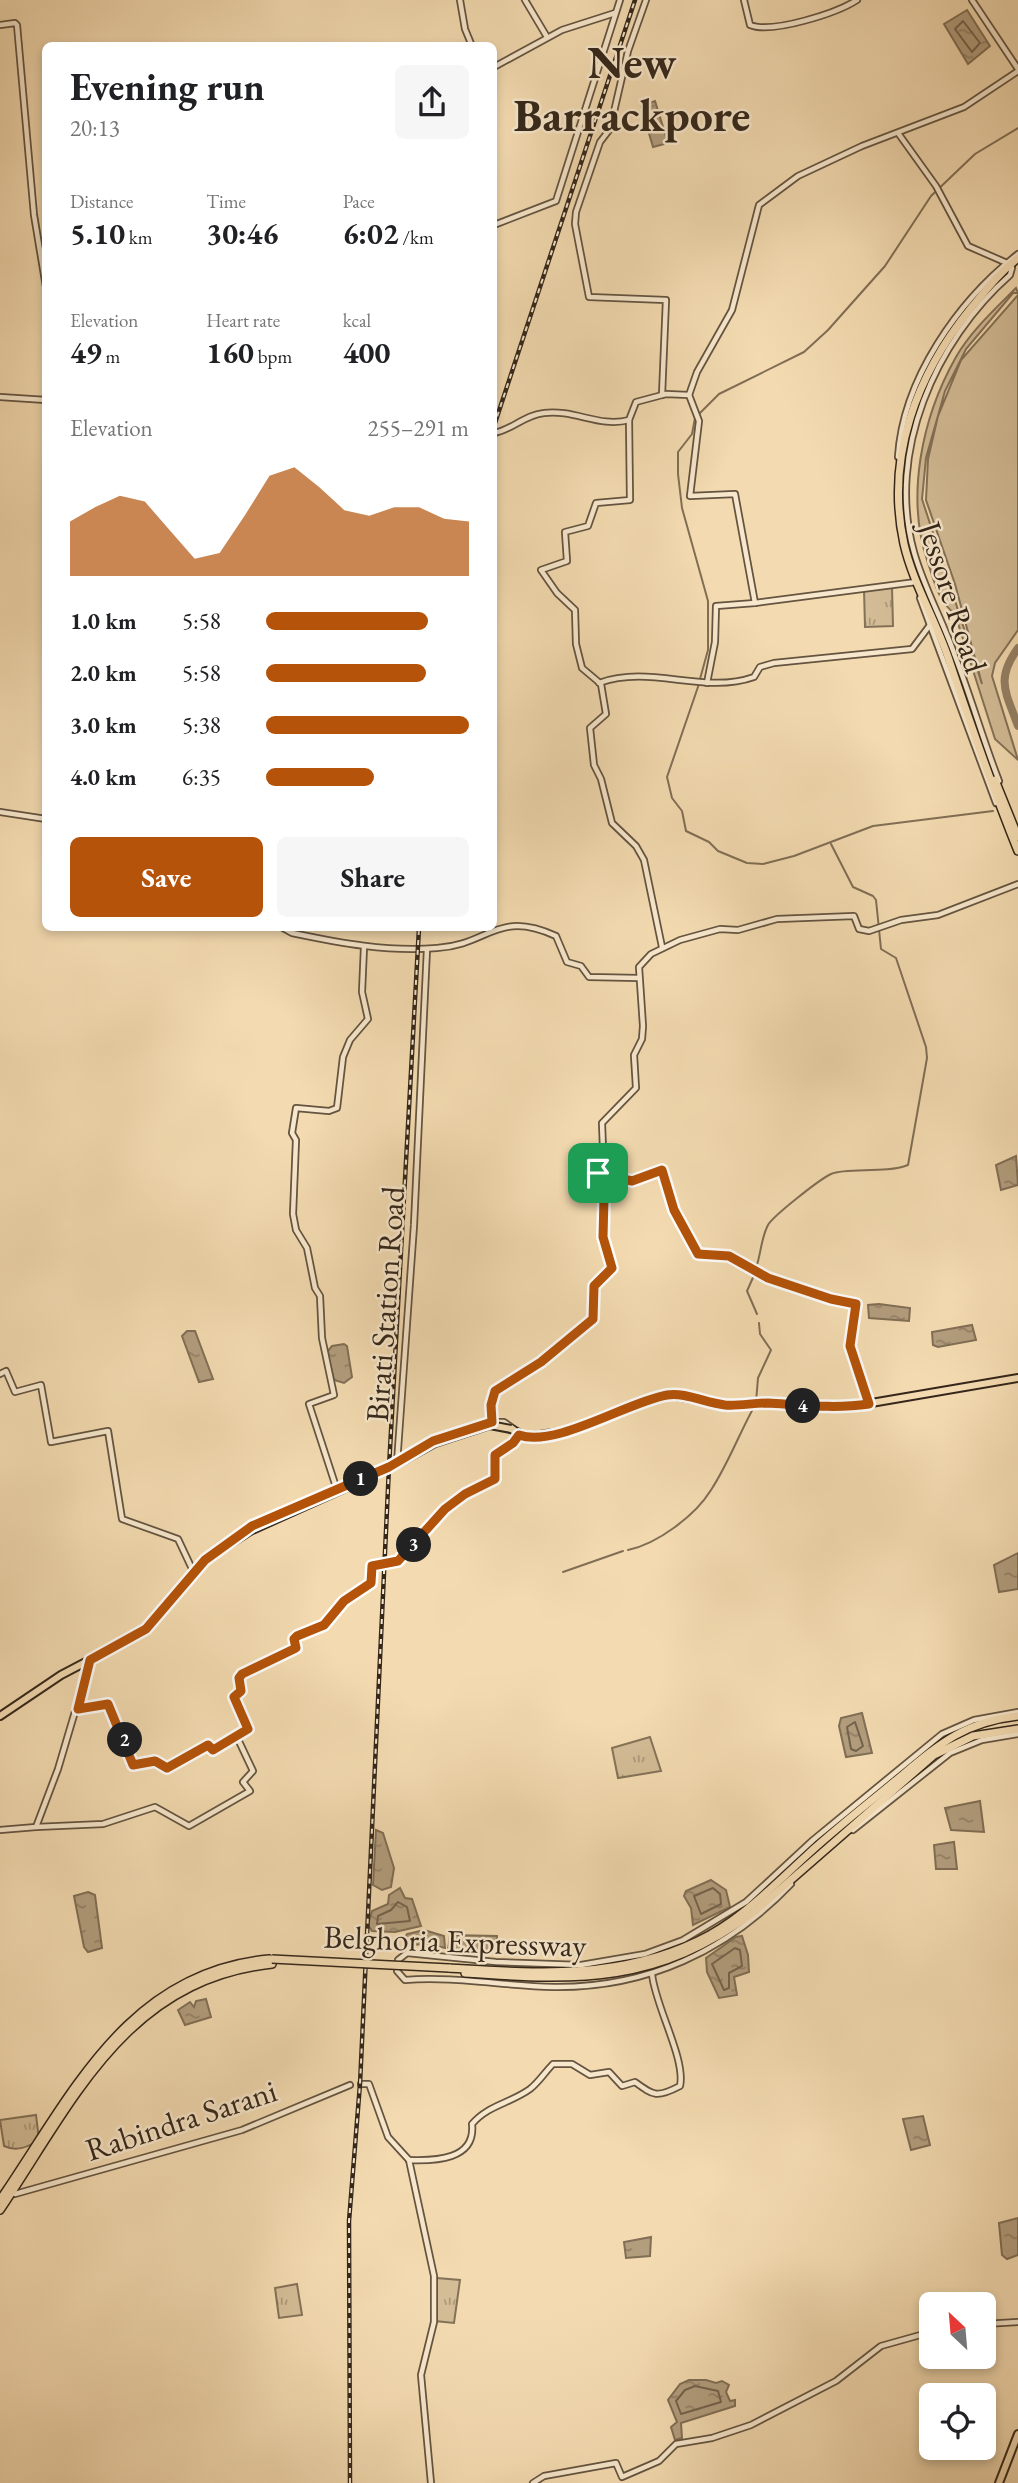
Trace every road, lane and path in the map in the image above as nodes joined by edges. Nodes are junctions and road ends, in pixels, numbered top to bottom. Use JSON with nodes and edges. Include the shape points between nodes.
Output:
{"nodes":[{"id":1,"x":460,"y":0,"type":"edge"},
{"id":2,"x":525,"y":0,"type":"edge"},
{"id":3,"x":620,"y":0,"type":"edge"},
{"id":4,"x":646,"y":0,"type":"edge"},
{"id":5,"x":744,"y":0,"type":"edge"},
{"id":6,"x":857,"y":0,"type":"edge"},
{"id":7,"x":972,"y":0,"type":"edge"},
{"id":8,"x":616,"y":13,"type":"junction"},
{"id":9,"x":0,"y":25,"type":"edge"},
{"id":10,"x":547,"y":37,"type":"junction"},
{"id":11,"x":470,"y":42,"type":"edge"},
{"id":12,"x":497,"y":65,"type":"edge"},
{"id":13,"x":1018,"y":70,"type":"edge"},
{"id":14,"x":898,"y":132,"type":"junction"},
{"id":15,"x":497,"y":224,"type":"edge"},
{"id":16,"x":1014,"y":261,"type":"edge"},
{"id":17,"x":42,"y":263,"type":"edge"},
{"id":18,"x":662,"y":395,"type":"junction"},
{"id":19,"x":689,"y":395,"type":"junction"},
{"id":20,"x":0,"y":397,"type":"edge"},
{"id":21,"x":42,"y":400,"type":"edge"},
{"id":22,"x":629,"y":419,"type":"junction"},
{"id":23,"x":497,"y":431,"type":"edge"},
{"id":24,"x":915,"y":582,"type":"junction"},
{"id":25,"x":755,"y":603,"type":"junction"},
{"id":26,"x":934,"y":623,"type":"junction"},
{"id":27,"x":599,"y":682,"type":"junction"},
{"id":28,"x":706,"y":682,"type":"junction"},
{"id":29,"x":1002,"y":797,"type":"junction"},
{"id":30,"x":0,"y":812,"type":"edge"},
{"id":31,"x":42,"y":818,"type":"edge"},
{"id":32,"x":1018,"y":837,"type":"edge"},
{"id":33,"x":1018,"y":851,"type":"edge"},
{"id":34,"x":1018,"y":860,"type":"edge"},
{"id":35,"x":1018,"y":884,"type":"edge"},
{"id":36,"x":497,"y":928,"type":"edge"},
{"id":37,"x":292,"y":931,"type":"edge"},
{"id":38,"x":491,"y":931,"type":"edge"},
{"id":39,"x":364,"y":947,"type":"junction"},
{"id":40,"x":662,"y":947,"type":"junction"},
{"id":41,"x":427,"y":949,"type":"junction"},
{"id":42,"x":639,"y":978,"type":"junction"},
{"id":43,"x":598,"y":1173,"type":"junction"},
{"id":44,"x":0,"y":1374,"type":"edge"},
{"id":45,"x":1018,"y":1378,"type":"edge"},
{"id":46,"x":869,"y":1404,"type":"junction"},
{"id":47,"x":492,"y":1422,"type":"junction"},
{"id":48,"x":515,"y":1432,"type":"junction"},
{"id":49,"x":397,"y":1463,"type":"junction"},
{"id":50,"x":364,"y":1479,"type":"junction"},
{"id":51,"x":337,"y":1490,"type":"junction"},
{"id":52,"x":248,"y":1532,"type":"junction"},
{"id":53,"x":194,"y":1573,"type":"junction"},
{"id":54,"x":90,"y":1660,"type":"junction"},
{"id":55,"x":78,"y":1709,"type":"junction"},
{"id":56,"x":1,"y":1714,"type":"edge"},
{"id":57,"x":1016,"y":1717,"type":"edge"},
{"id":58,"x":1018,"y":1731,"type":"edge"},
{"id":59,"x":236,"y":1735,"type":"junction"},
{"id":60,"x":885,"y":1796,"type":"junction"},
{"id":61,"x":36,"y":1827,"type":"junction"},
{"id":62,"x":0,"y":1830,"type":"edge"},
{"id":63,"x":816,"y":1854,"type":"junction"},
{"id":64,"x":272,"y":1961,"type":"junction"},
{"id":65,"x":652,"y":1974,"type":"junction"},
{"id":66,"x":361,"y":2084,"type":"dead end"},
{"id":67,"x":349,"y":2085,"type":"dead end"},
{"id":68,"x":409,"y":2160,"type":"junction"},
{"id":69,"x":15,"y":2194,"type":"dead end"},
{"id":70,"x":0,"y":2200,"type":"edge"},
{"id":71,"x":0,"y":2210,"type":"edge"},
{"id":72,"x":1018,"y":2322,"type":"edge"},
{"id":73,"x":996,"y":2323,"type":"edge"},
{"id":74,"x":919,"y":2335,"type":"edge"},
{"id":75,"x":1018,"y":2434,"type":"edge"},
{"id":76,"x":1018,"y":2446,"type":"edge"},
{"id":77,"x":621,"y":2480,"type":"edge"},
{"id":78,"x":431,"y":2483,"type":"edge"},
{"id":79,"x":533,"y":2483,"type":"edge"},
{"id":80,"x":1001,"y":2483,"type":"edge"}],
"edges":[{"from":1,"to":11,"type":"street"},
{"from":2,"to":10,"type":"street"},
{"from":3,"to":8,"type":"street"},
{"from":4,"to":18,"type":"street","via":[[625,59],[610,129],[598,147],[575,224],[589,298],[666,300]]},
{"from":5,"to":6,"type":"street","via":[[750,25],[758,27],[793,24]]},
{"from":7,"to":13,"type":"street"},
{"from":8,"to":10,"type":"street"},
{"from":8,"to":15,"type":"street","via":[[556,201]]},
{"from":9,"to":17,"type":"street","via":[[17,25]]},
{"from":10,"to":12,"type":"street"},
{"from":13,"to":14,"type":"street","via":[[964,107]]},
{"from":14,"to":16,"type":"street","via":[[940,192],[968,246]]},
{"from":14,"to":19,"type":"street","via":[[798,176],[760,205],[732,310]]},
{"from":16,"to":24,"type":"highway","name":"Jessore Road","via":[[944,342],[911,410],[904,440],[900,508]]},
{"from":16,"to":24,"type":"street","via":[[990,279],[940,342],[906,408],[899,443],[897,523]]},
{"from":16,"to":26,"type":"highway","via":[[944,349],[912,422],[905,527]]},
{"from":16,"to":29,"type":"street","via":[[1010,275],[951,345],[924,399],[910,457],[908,513],[915,553]]},
{"from":18,"to":19,"type":"street"},
{"from":18,"to":22,"type":"street","via":[[636,402]]},
{"from":19,"to":25,"type":"street","via":[[699,421],[690,496],[735,494]]},
{"from":20,"to":21,"type":"street"},
{"from":22,"to":23,"type":"street","via":[[609,423],[544,412]]},
{"from":22,"to":27,"type":"street","via":[[630,499],[594,504],[589,526],[565,532],[567,561],[541,569],[575,610],[582,668]]},
{"from":24,"to":25,"type":"street"},
{"from":24,"to":26,"type":"highway","name":"Jessore Road"},
{"from":25,"to":28,"type":"street","via":[[716,606],[715,642]]},
{"from":26,"to":28,"type":"street","via":[[912,649],[800,659],[762,666],[748,679]]},
{"from":26,"to":29,"type":"highway"},
{"from":26,"to":33,"type":"highway","name":"Jessore Road"},
{"from":26,"to":34,"type":"street","via":[[971,743]]},
{"from":27,"to":28,"type":"street","via":[[634,674]]},
{"from":27,"to":40,"type":"street","via":[[606,714],[590,728],[594,765],[612,822],[644,860]]},
{"from":29,"to":32,"type":"highway"},
{"from":30,"to":31,"type":"street"},
{"from":35,"to":40,"type":"street","via":[[938,915],[879,928],[859,929],[854,916],[777,919],[730,931],[720,929]]},
{"from":36,"to":42,"type":"street","via":[[525,925],[556,936],[567,962],[581,966],[589,977]]},
{"from":37,"to":39,"type":"street"},
{"from":38,"to":41,"type":"street","via":[[457,946]]},
{"from":39,"to":41,"type":"street"},
{"from":39,"to":51,"type":"street","via":[[362,992],[368,1019],[343,1057],[337,1108],[296,1108],[292,1133],[296,1140],[293,1214],[320,1296],[334,1395],[309,1404]]},
{"from":40,"to":42,"type":"street","via":[[641,964]]},
{"from":41,"to":49,"type":"street","name":"Birati Station Road"},
{"from":42,"to":43,"type":"street","via":[[643,1026],[634,1055],[636,1088],[603,1123]]},
{"from":43,"to":46,"type":"street","via":[[632,1181],[662,1170],[674,1210],[696,1252],[729,1256],[756,1272],[856,1304],[850,1346]]},
{"from":43,"to":47,"type":"street","via":[[604,1198],[603,1237],[612,1268],[594,1286],[593,1319],[541,1362],[495,1391]]},
{"from":44,"to":53,"type":"street","via":[[6,1371],[15,1392],[41,1385],[51,1442],[108,1431],[121,1519],[178,1539]]},
{"from":45,"to":46,"type":"main road"},
{"from":46,"to":48,"type":"main road","via":[[839,1408],[725,1405],[667,1395],[572,1429],[538,1436]]},
{"from":47,"to":48,"type":"street","via":[[507,1424]]},
{"from":47,"to":49,"type":"street","via":[[433,1441]]},
{"from":48,"to":52,"type":"main road","bridge":true,"via":[[490,1424],[432,1445],[392,1468]]},
{"from":48,"to":59,"type":"street","via":[[513,1443],[495,1455],[495,1479],[458,1499],[395,1563],[372,1566],[371,1583],[344,1601],[324,1625],[297,1636],[296,1648],[239,1678],[241,1691],[234,1697],[248,1729]]},
{"from":49,"to":50,"type":"street"},
{"from":50,"to":51,"type":"main road"},
{"from":50,"to":52,"type":"main road"},
{"from":51,"to":52,"type":"main road","via":[[258,1523]]},
{"from":52,"to":53,"type":"main road"},
{"from":53,"to":54,"type":"main road","via":[[146,1629]]},
{"from":54,"to":55,"type":"street"},
{"from":54,"to":56,"type":"main road"},
{"from":55,"to":59,"type":"street","via":[[108,1704],[135,1766],[155,1761],[167,1768],[208,1745],[213,1750]]},
{"from":55,"to":61,"type":"street"},
{"from":57,"to":63,"type":"highway","name":"Belghoria Expressway","via":[[966,1728],[926,1754]]},
{"from":57,"to":65,"type":"street","via":[[974,1720],[942,1734],[746,1902],[683,1941],[646,1954],[581,1965],[407,1953],[396,1965],[405,1980],[553,1987],[597,1985]]},
{"from":58,"to":60,"type":"highway","via":[[956,1746]]},
{"from":58,"to":60,"type":"highway","name":"Belghoria Expressway","via":[[964,1739],[941,1750]]},
{"from":58,"to":63,"type":"street","via":[[950,1753]]},
{"from":59,"to":61,"type":"street","via":[[253,1771],[243,1782],[250,1791],[189,1826],[155,1807],[103,1824]]},
{"from":60,"to":63,"type":"highway","name":"Belghoria Expressway"},
{"from":61,"to":62,"type":"street"},
{"from":63,"to":64,"type":"highway","name":"Belghoria Expressway","bridge":true,"via":[[724,1933],[657,1964],[610,1975],[570,1979]]},
{"from":63,"to":65,"type":"street","via":[[762,1912],[726,1940]]},
{"from":64,"to":70,"type":"highway","name":"Belghoria Expressway","via":[[206,1972],[164,1993],[136,2015],[100,2054]]},
{"from":64,"to":71,"type":"highway","name":"Belghoria Expressway","via":[[194,1984],[135,2023],[101,2062]]},
{"from":65,"to":68,"type":"street","via":[[657,2004],[672,2038],[680,2086],[649,2094],[635,2082],[622,2086],[609,2072],[590,2075],[566,2062],[552,2064],[529,2089],[478,2117],[472,2124],[472,2139],[458,2154],[426,2162]]},
{"from":66,"to":68,"type":"street","via":[[369,2084],[384,2130]]},
{"from":67,"to":69,"type":"street","name":"Rabindra Sarani","via":[[242,2130]]},
{"from":68,"to":78,"type":"street","via":[[435,2286],[434,2322],[421,2375]]},
{"from":72,"to":73,"type":"street"},
{"from":74,"to":77,"type":"street","via":[[881,2346],[846,2375],[740,2430],[676,2444],[659,2461]]},
{"from":75,"to":80,"type":"main road"},
{"from":76,"to":80,"type":"main road"},
{"from":77,"to":79,"type":"street","via":[[616,2463],[544,2476]]}]}
